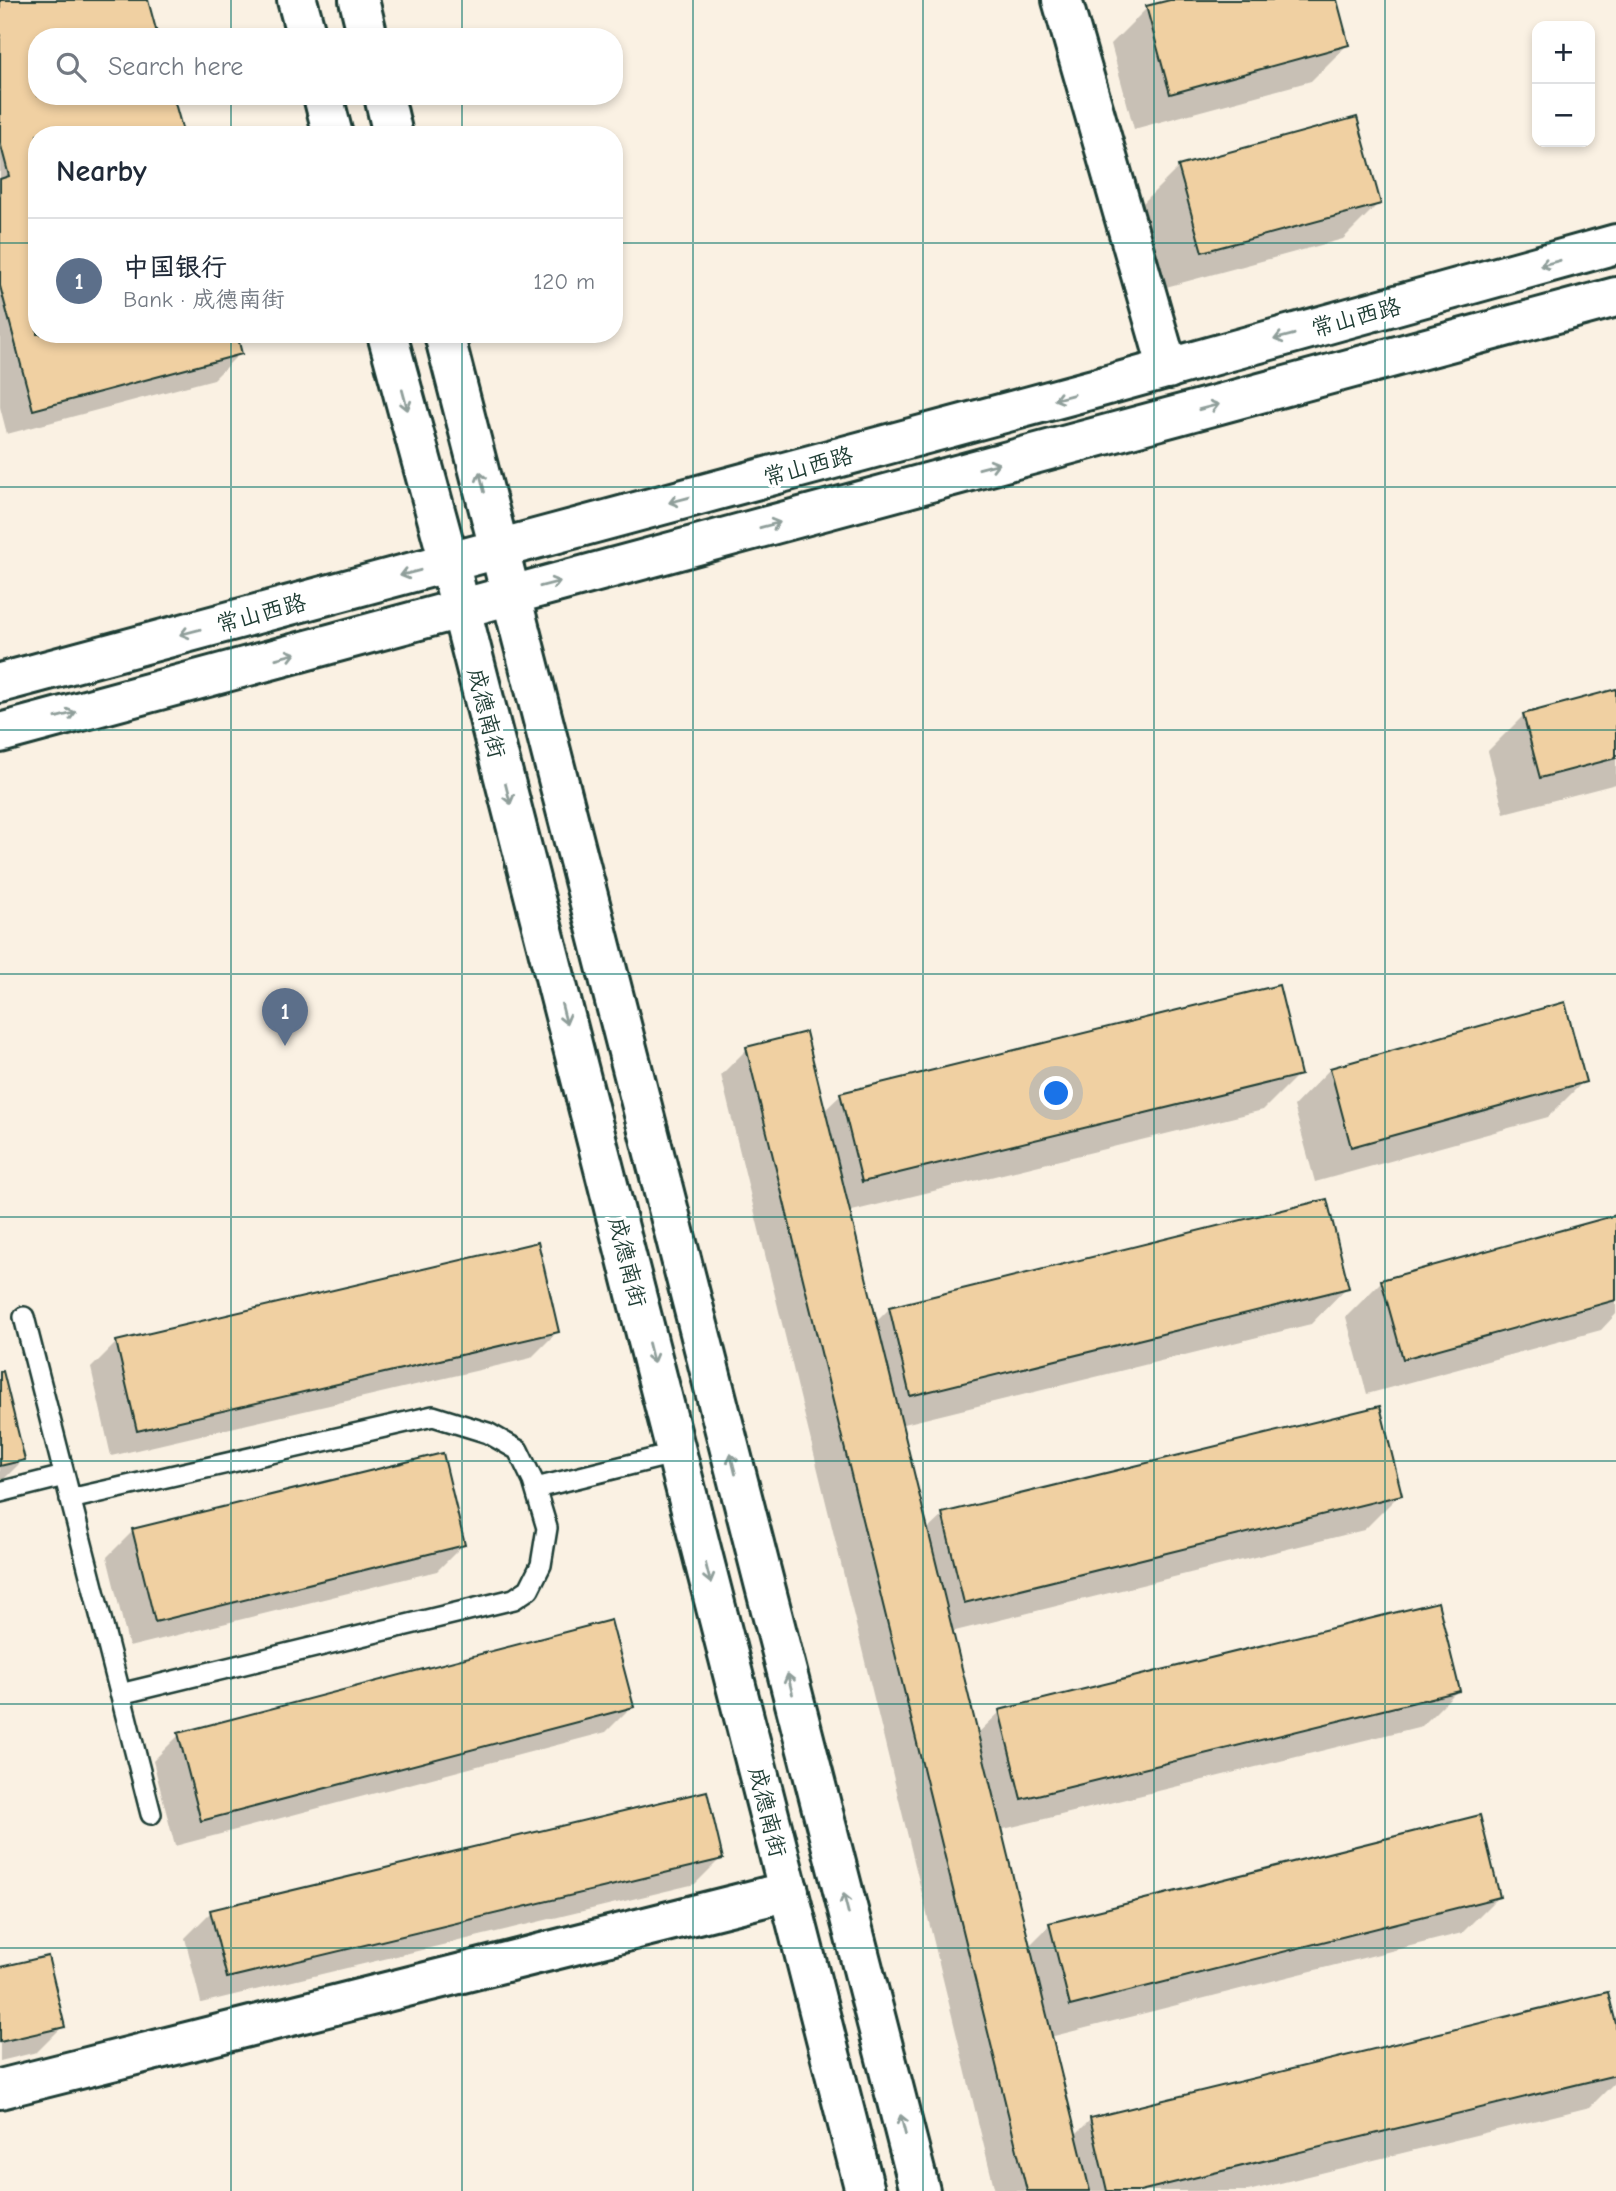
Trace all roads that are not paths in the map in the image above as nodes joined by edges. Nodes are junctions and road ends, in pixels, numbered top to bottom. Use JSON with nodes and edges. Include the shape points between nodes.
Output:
{"nodes":[{"id":1,"x":297,"y":0,"type":"edge"},
{"id":2,"x":359,"y":0,"type":"edge"},
{"id":3,"x":1062,"y":0,"type":"edge"},
{"id":4,"x":305,"y":28,"type":"edge"},
{"id":5,"x":367,"y":28,"type":"edge"},
{"id":6,"x":325,"y":105,"type":"edge"},
{"id":7,"x":386,"y":105,"type":"edge"},
{"id":8,"x":331,"y":126,"type":"edge"},
{"id":9,"x":392,"y":126,"type":"edge"},
{"id":10,"x":1616,"y":244,"type":"edge"},
{"id":11,"x":1616,"y":297,"type":"edge"},
{"id":12,"x":389,"y":343,"type":"edge"},
{"id":13,"x":446,"y":343,"type":"edge"},
{"id":14,"x":1168,"y":369,"type":"junction"},
{"id":15,"x":499,"y":549,"type":"junction"},
{"id":16,"x":449,"y":562,"type":"junction"},
{"id":17,"x":511,"y":595,"type":"junction"},
{"id":18,"x":461,"y":609,"type":"junction"},
{"id":19,"x":0,"y":683,"type":"edge"},
{"id":20,"x":0,"y":733,"type":"edge"},
{"id":21,"x":24,"y":1317,"type":"dead end"},
{"id":22,"x":677,"y":1453,"type":"junction"},
{"id":23,"x":64,"y":1476,"type":"junction"},
{"id":24,"x":536,"y":1488,"type":"junction"},
{"id":25,"x":0,"y":1492,"type":"edge"},
{"id":26,"x":70,"y":1499,"type":"junction"},
{"id":27,"x":120,"y":1694,"type":"junction"},
{"id":28,"x":150,"y":1814,"type":"dead end"},
{"id":29,"x":789,"y":1891,"type":"junction"},
{"id":30,"x":0,"y":2089,"type":"edge"},
{"id":31,"x":866,"y":2191,"type":"edge"},
{"id":32,"x":920,"y":2191,"type":"edge"}],
"edges":[{"from":1,"to":4,"type":"main road"},
{"from":2,"to":5,"type":"main road"},
{"from":3,"to":14,"type":"main road"},
{"from":6,"to":8,"type":"main road"},
{"from":7,"to":9,"type":"main road"},
{"from":10,"to":14,"type":"main road","name":"常山西路","one_way":true},
{"from":17,"to":11,"type":"main road","name":"常山西路","one_way":true},
{"from":12,"to":16,"type":"main road","name":"成德南街","one_way":true},
{"from":15,"to":13,"type":"main road","one_way":true},
{"from":14,"to":15,"type":"main road","name":"常山西路","one_way":true},
{"from":15,"to":16,"type":"main road","name":"常山西路"},
{"from":15,"to":17,"type":"main road"},
{"from":16,"to":18,"type":"main road","name":"成德南街"},
{"from":16,"to":19,"type":"main road","name":"常山西路","one_way":true},
{"from":17,"to":18,"type":"main road","name":"常山西路"},
{"from":32,"to":17,"type":"main road","one_way":true},
{"from":20,"to":18,"type":"main road","name":"常山西路","one_way":true},
{"from":18,"to":22,"type":"main road","name":"成德南街","one_way":true},
{"from":21,"to":23,"type":"lane"},
{"from":22,"to":24,"type":"lane"},
{"from":22,"to":29,"type":"main road","name":"成德南街","one_way":true},
{"from":23,"to":25,"type":"lane"},
{"from":23,"to":26,"type":"lane"},
{"from":24,"to":26,"type":"lane","via":[[517,1450],[488,1433],[433,1416]]},
{"from":24,"to":27,"type":"lane","via":[[547,1528],[541,1565],[529,1589],[514,1599]]},
{"from":26,"to":27,"type":"lane"},
{"from":27,"to":28,"type":"lane"},
{"from":29,"to":30,"type":"main road"},
{"from":29,"to":31,"type":"main road","name":"成德南街"}]}
